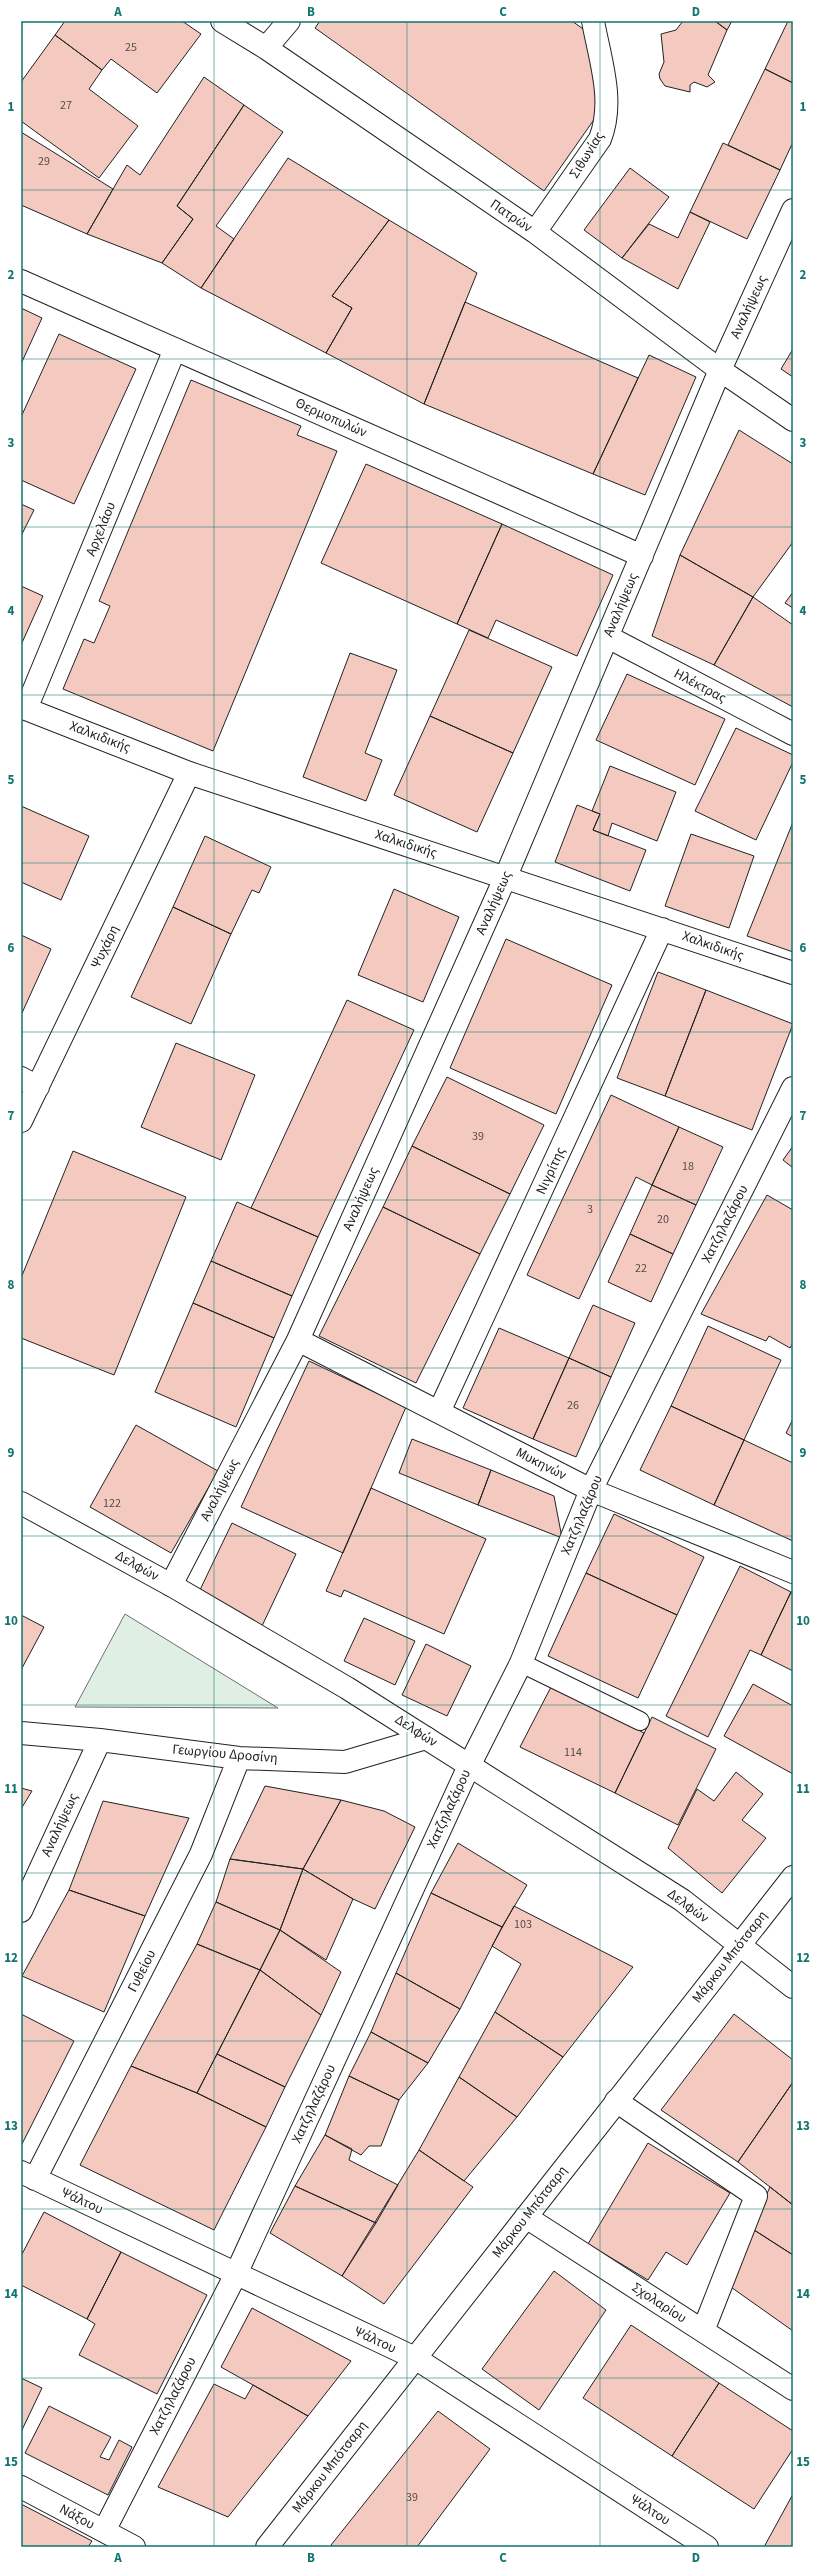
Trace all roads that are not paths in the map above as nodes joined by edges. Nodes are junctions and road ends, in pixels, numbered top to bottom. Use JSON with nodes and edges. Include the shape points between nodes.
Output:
{"nodes":[{"id":1,"x":222,"y":21,"type":"edge"},
{"id":2,"x":289,"y":21,"type":"edge"},
{"id":3,"x":593,"y":21,"type":"edge"},
{"id":4,"x":266,"y":48,"type":"junction"},
{"id":5,"x":793,"y":210,"type":"edge"},
{"id":6,"x":535,"y":232,"type":"junction"},
{"id":7,"x":21,"y":281,"type":"edge"},
{"id":8,"x":175,"y":349,"type":"junction"},
{"id":9,"x":720,"y":370,"type":"junction"},
{"id":10,"x":793,"y":420,"type":"edge"},
{"id":11,"x":642,"y":556,"type":"junction"},
{"id":12,"x":608,"y":637,"type":"junction"},
{"id":13,"x":24,"y":708,"type":"edge"},
{"id":14,"x":793,"y":734,"type":"edge"},
{"id":15,"x":189,"y":772,"type":"junction"},
{"id":16,"x":506,"y":876,"type":"junction"},
{"id":17,"x":662,"y":929,"type":"junction"},
{"id":18,"x":793,"y":974,"type":"edge"},
{"id":19,"x":29,"y":1082,"type":"edge"},
{"id":20,"x":793,"y":1088,"type":"edge"},
{"id":21,"x":21,"y":1121,"type":"edge"},
{"id":22,"x":298,"y":1340,"type":"junction"},
{"id":23,"x":439,"y":1412,"type":"junction"},
{"id":24,"x":591,"y":1490,"type":"junction"},
{"id":25,"x":21,"y":1503,"type":"edge"},
{"id":26,"x":793,"y":1572,"type":"edge"},
{"id":27,"x":171,"y":1585,"type":"junction"},
{"id":28,"x":521,"y":1663,"type":"junction"},
{"id":29,"x":640,"y":1721,"type":"dead end"},
{"id":30,"x":21,"y":1733,"type":"edge"},
{"id":31,"x":426,"y":1738,"type":"junction"},
{"id":32,"x":100,"y":1740,"type":"junction"},
{"id":33,"x":240,"y":1758,"type":"junction"},
{"id":34,"x":469,"y":1766,"type":"junction"},
{"id":35,"x":793,"y":1877,"type":"edge"},
{"id":36,"x":21,"y":1911,"type":"edge"},
{"id":37,"x":739,"y":1944,"type":"junction"},
{"id":38,"x":793,"y":1987,"type":"edge"},
{"id":39,"x":616,"y":2101,"type":"junction"},
{"id":40,"x":28,"y":2175,"type":"edge"},
{"id":41,"x":526,"y":2217,"type":"junction"},
{"id":42,"x":236,"y":2274,"type":"junction"},
{"id":43,"x":703,"y":2331,"type":"junction"},
{"id":44,"x":415,"y":2358,"type":"junction"},
{"id":45,"x":793,"y":2389,"type":"edge"},
{"id":46,"x":21,"y":2487,"type":"edge"},
{"id":47,"x":104,"y":2531,"type":"junction"},
{"id":48,"x":134,"y":2547,"type":"edge"},
{"id":49,"x":267,"y":2547,"type":"edge"},
{"id":50,"x":707,"y":2547,"type":"edge"}],
"edges":[{"from":1,"to":4,"type":"street","name":"Πατρών"},
{"from":2,"to":4,"type":"street"},
{"from":3,"to":6,"type":"street","name":"Σιθωνίας","via":[[607,94],[606,124],[600,139]]},
{"from":4,"to":6,"type":"street","name":"Πατρών"},
{"from":5,"to":9,"type":"street","name":"Αναλήψεως"},
{"from":6,"to":9,"type":"street","name":"Πατρών"},
{"from":7,"to":8,"type":"street","name":"Θερμοπυλών"},
{"from":8,"to":11,"type":"street","name":"Θερμοπυλών"},
{"from":8,"to":13,"type":"street","name":"Αρχελάου"},
{"from":9,"to":10,"type":"street","name":"Πατρών"},
{"from":9,"to":11,"type":"street","name":"Αναλήψεως"},
{"from":11,"to":12,"type":"street","name":"Αναλήψεως"},
{"from":12,"to":14,"type":"street","name":"Ηλέκτρας"},
{"from":12,"to":16,"type":"street","name":"Αναλήψεως"},
{"from":13,"to":15,"type":"street","name":"Χαλκιδικής"},
{"from":15,"to":16,"type":"street","name":"Χαλκιδικής"},
{"from":15,"to":19,"type":"street","name":"Ψυχάρη"},
{"from":16,"to":17,"type":"street","name":"Χαλκιδικής"},
{"from":16,"to":22,"type":"street","name":"Αναλήψεως"},
{"from":17,"to":18,"type":"street","name":"Χαλκιδικής"},
{"from":17,"to":23,"type":"street","name":"Νιγρίτης"},
{"from":19,"to":21,"type":"street","name":"Ψυχάρη"},
{"from":20,"to":24,"type":"street","name":"Χατζηλαζάρου"},
{"from":22,"to":23,"type":"street","name":"Μυκηνών"},
{"from":22,"to":27,"type":"street","name":"Αναλήψεως"},
{"from":23,"to":24,"type":"street","name":"Μυκηνών"},
{"from":24,"to":26,"type":"street","name":"Μυκηνών"},
{"from":24,"to":28,"type":"street","name":"Χατζηλαζάρου"},
{"from":25,"to":27,"type":"street","name":"Δελφών"},
{"from":27,"to":31,"type":"street","name":"Δελφών","via":[[347,1688]]},
{"from":28,"to":29,"type":"lane"},
{"from":28,"to":34,"type":"street","name":"Χατζηλαζάρου"},
{"from":30,"to":32,"type":"street","name":"Γεωργίου Δροσίνη"},
{"from":31,"to":33,"type":"street","name":"Γεωργίου Δροσίνη","via":[[345,1762]]},
{"from":31,"to":34,"type":"street","name":"Δελφών"},
{"from":32,"to":33,"type":"street","name":"Γεωργίου Δροσίνη"},
{"from":32,"to":36,"type":"street","name":"Αναλήψεως"},
{"from":33,"to":40,"type":"street","name":"Γυθείου","via":[[201,1854]]},
{"from":34,"to":37,"type":"street","name":"Δελφών","via":[[682,1900]]},
{"from":34,"to":42,"type":"street","name":"Χατζηλαζάρου"},
{"from":35,"to":37,"type":"street","name":"Μάρκου Μπότσαρη"},
{"from":37,"to":38,"type":"street","name":"Δελφών"},
{"from":37,"to":39,"type":"street","name":"Μάρκου Μπότσαρη"},
{"from":39,"to":41,"type":"street","name":"Μάρκου Μπότσαρη"},
{"from":39,"to":43,"type":"street","via":[[756,2196]]},
{"from":40,"to":42,"type":"street","name":"Ψάλτου"},
{"from":41,"to":43,"type":"street","name":"Σχολαρίου"},
{"from":41,"to":44,"type":"street","name":"Μάρκου Μπότσαρη"},
{"from":42,"to":44,"type":"street","name":"Ψάλτου"},
{"from":42,"to":47,"type":"street","name":"Χατζηλαζάρου"},
{"from":43,"to":45,"type":"street","name":"Σχολαρίου"},
{"from":44,"to":49,"type":"street","name":"Μάρκου Μπότσαρη"},
{"from":44,"to":50,"type":"street","name":"Ψάλτου"},
{"from":46,"to":47,"type":"street","name":"Νάξου"},
{"from":47,"to":48,"type":"street","name":"Νάξου"}]}
